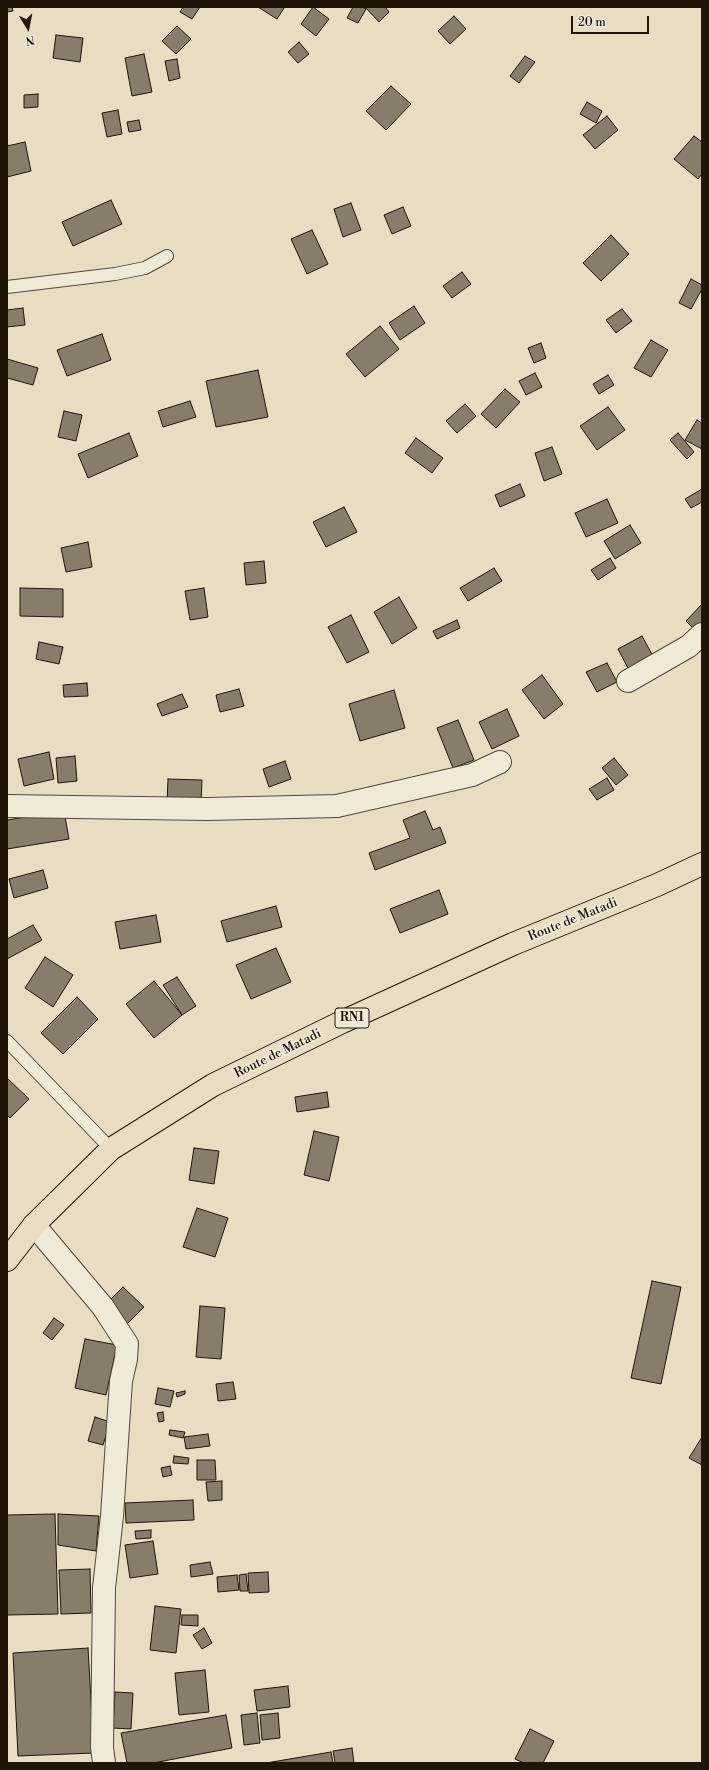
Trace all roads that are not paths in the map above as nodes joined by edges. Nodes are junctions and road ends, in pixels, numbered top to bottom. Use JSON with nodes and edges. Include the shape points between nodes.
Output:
{"nodes":[{"id":1,"x":167,"y":256,"type":"dead end"},
{"id":2,"x":7,"y":287,"type":"edge"},
{"id":3,"x":702,"y":634,"type":"edge"},
{"id":4,"x":628,"y":681,"type":"dead end"},
{"id":5,"x":500,"y":762,"type":"dead end"},
{"id":6,"x":7,"y":806,"type":"edge"},
{"id":7,"x":702,"y":864,"type":"edge"},
{"id":8,"x":7,"y":1041,"type":"edge"},
{"id":9,"x":111,"y":1149,"type":"junction"},
{"id":10,"x":34,"y":1225,"type":"junction"},
{"id":11,"x":7,"y":1260,"type":"edge"},
{"id":12,"x":104,"y":1763,"type":"edge"}],
"edges":[{"from":1,"to":2,"type":"lane","via":[[145,268],[115,274]]},
{"from":3,"to":4,"type":"street","via":[[689,646]]},
{"from":5,"to":6,"type":"street","via":[[472,774],[337,806],[207,809]]},
{"from":7,"to":9,"type":"highway","name":"Route de Matadi","number":"RN1","via":[[513,944],[342,1022],[213,1085]]},
{"from":8,"to":9,"type":"lane"},
{"from":9,"to":10,"type":"highway","name":"Route de Matadi","number":"RN1"},
{"from":10,"to":11,"type":"highway","name":"Route de Matadi","number":"RN1"},
{"from":10,"to":12,"type":"street","via":[[103,1307],[127,1344],[121,1381],[112,1516],[104,1588]]}]}
